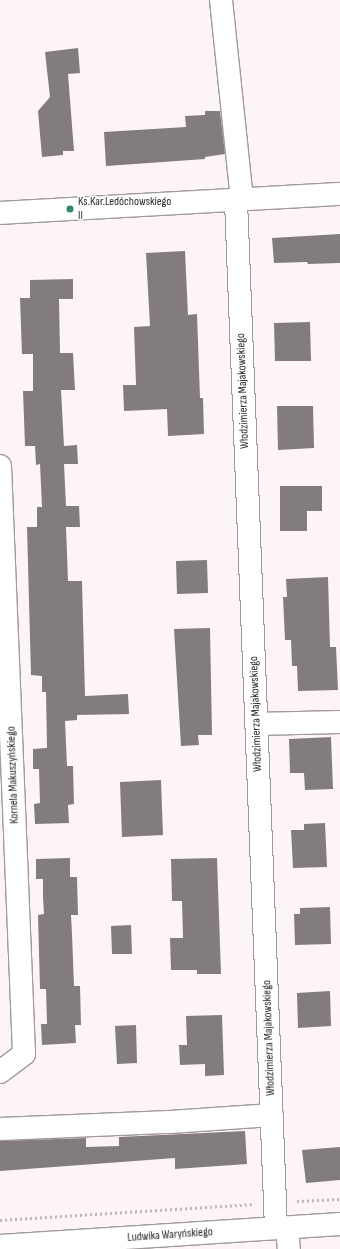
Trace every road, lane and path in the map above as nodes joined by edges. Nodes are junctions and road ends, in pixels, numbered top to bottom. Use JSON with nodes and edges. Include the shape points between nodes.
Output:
{"nodes":[{"id":1,"x":221,"y":0,"type":"edge"},
{"id":2,"x":340,"y":194,"type":"edge"},
{"id":3,"x":239,"y":201,"type":"junction"},
{"id":4,"x":0,"y":213,"type":"edge"},
{"id":5,"x":0,"y":466,"type":"edge"},
{"id":6,"x":340,"y":722,"type":"edge"},
{"id":7,"x":256,"y":724,"type":"junction"},
{"id":8,"x":0,"y":1072,"type":"edge"},
{"id":9,"x":272,"y":1115,"type":"junction"},
{"id":10,"x":0,"y":1129,"type":"edge"},
{"id":11,"x":340,"y":1199,"type":"edge"},
{"id":12,"x":276,"y":1202,"type":"junction"},
{"id":13,"x":0,"y":1220,"type":"edge"},
{"id":14,"x":340,"y":1224,"type":"edge"},
{"id":15,"x":282,"y":1228,"type":"junction"},
{"id":16,"x":0,"y":1246,"type":"edge"},
{"id":17,"x":289,"y":1249,"type":"edge"}],
"edges":[{"from":1,"to":3,"type":"street","name":"Włodzimierza Majakowskiego"},
{"from":2,"to":3,"type":"street"},
{"from":3,"to":4,"type":"street"},
{"from":3,"to":7,"type":"street","name":"Włodzimierza Majakowskiego"},
{"from":5,"to":8,"type":"street","name":"Kornela Makuszyńskiego","via":[[24,1054]]},
{"from":6,"to":7,"type":"street"},
{"from":7,"to":9,"type":"street","name":"Włodzimierza Majakowskiego"},
{"from":9,"to":10,"type":"street"},
{"from":9,"to":12,"type":"street","name":"Włodzimierza Majakowskiego"},
{"from":11,"to":12,"type":"path"},
{"from":12,"to":13,"type":"path"},
{"from":12,"to":15,"type":"street","name":"Włodzimierza Majakowskiego"},
{"from":14,"to":15,"type":"street","name":"Ludwika Waryńskiego"},
{"from":15,"to":16,"type":"street","name":"Ludwika Waryńskiego"},
{"from":15,"to":17,"type":"street","name":"Włodzimierza Majakowskiego"}]}
